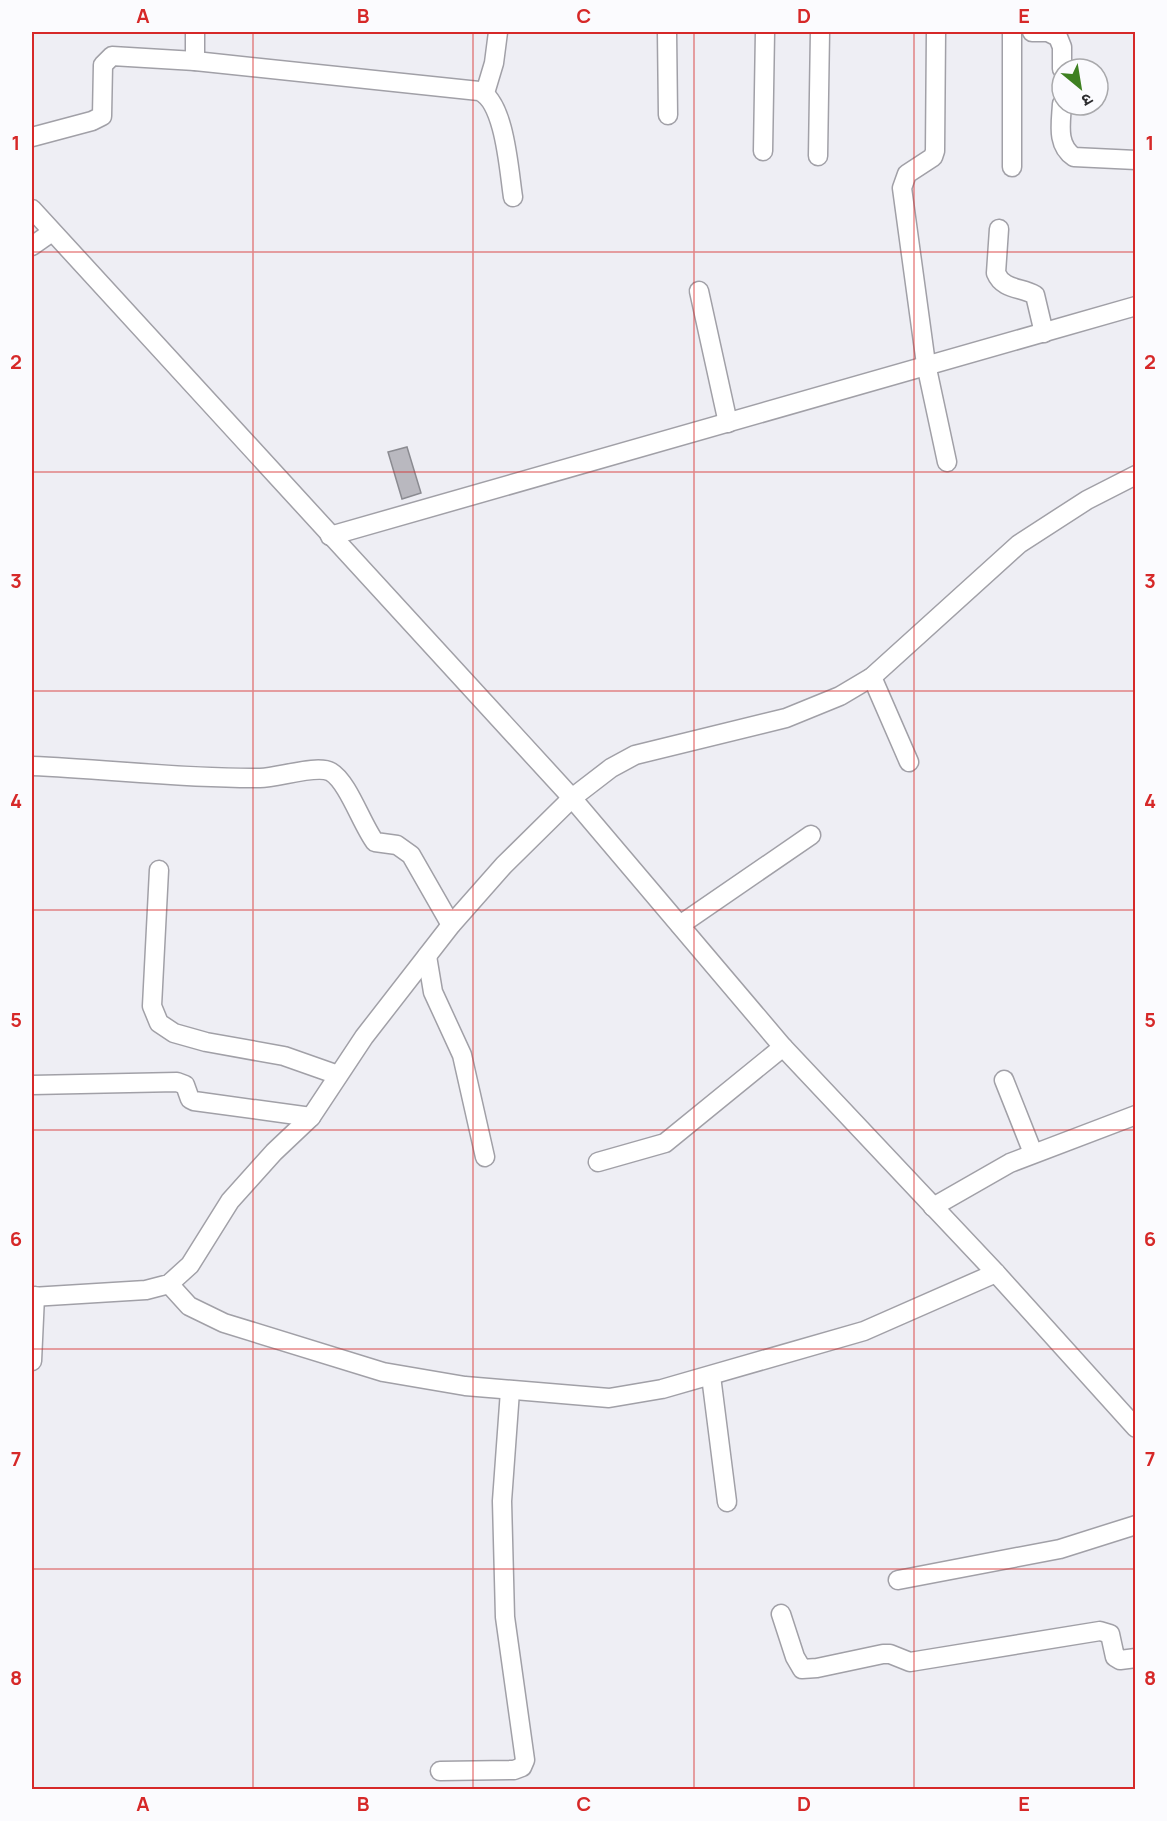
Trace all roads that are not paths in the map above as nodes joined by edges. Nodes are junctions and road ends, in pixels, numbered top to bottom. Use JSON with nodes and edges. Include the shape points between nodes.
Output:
{"nodes":[{"id":1,"x":195,"y":32,"type":"edge"},
{"id":2,"x":498,"y":32,"type":"edge"},
{"id":3,"x":667,"y":32,"type":"edge"},
{"id":4,"x":765,"y":32,"type":"edge"},
{"id":5,"x":820,"y":32,"type":"edge"},
{"id":6,"x":936,"y":32,"type":"edge"},
{"id":7,"x":1012,"y":32,"type":"edge"},
{"id":8,"x":1032,"y":32,"type":"edge"},
{"id":9,"x":1062,"y":57,"type":"edge"},
{"id":10,"x":195,"y":61,"type":"junction"},
{"id":11,"x":485,"y":93,"type":"junction"},
{"id":12,"x":668,"y":116,"type":"dead end"},
{"id":13,"x":1062,"y":117,"type":"edge"},
{"id":14,"x":32,"y":137,"type":"edge"},
{"id":15,"x":763,"y":151,"type":"dead end"},
{"id":16,"x":818,"y":156,"type":"dead end"},
{"id":17,"x":1136,"y":160,"type":"edge"},
{"id":18,"x":1012,"y":167,"type":"dead end"},
{"id":19,"x":513,"y":197,"type":"dead end"},
{"id":20,"x":32,"y":209,"type":"edge"},
{"id":21,"x":999,"y":229,"type":"dead end"},
{"id":22,"x":52,"y":232,"type":"junction"},
{"id":23,"x":32,"y":246,"type":"edge"},
{"id":24,"x":699,"y":291,"type":"dead end"},
{"id":25,"x":1136,"y":306,"type":"edge"},
{"id":26,"x":1044,"y":333,"type":"junction"},
{"id":27,"x":926,"y":364,"type":"junction"},
{"id":28,"x":728,"y":423,"type":"junction"},
{"id":29,"x":947,"y":462,"type":"dead end"},
{"id":30,"x":1136,"y":475,"type":"edge"},
{"id":31,"x":330,"y":536,"type":"junction"},
{"id":32,"x":872,"y":677,"type":"junction"},
{"id":33,"x":909,"y":762,"type":"dead end"},
{"id":34,"x":32,"y":766,"type":"edge"},
{"id":35,"x":572,"y":798,"type":"junction"},
{"id":36,"x":811,"y":835,"type":"dead end"},
{"id":37,"x":159,"y":870,"type":"dead end"},
{"id":38,"x":451,"y":926,"type":"junction"},
{"id":39,"x":680,"y":926,"type":"junction"},
{"id":40,"x":427,"y":956,"type":"junction"},
{"id":41,"x":783,"y":1047,"type":"junction"},
{"id":42,"x":338,"y":1075,"type":"junction"},
{"id":43,"x":1004,"y":1080,"type":"dead end"},
{"id":44,"x":32,"y":1085,"type":"edge"},
{"id":45,"x":1136,"y":1115,"type":"edge"},
{"id":46,"x":311,"y":1117,"type":"junction"},
{"id":47,"x":1033,"y":1153,"type":"junction"},
{"id":48,"x":484,"y":1157,"type":"dead end"},
{"id":49,"x":598,"y":1162,"type":"dead end"},
{"id":50,"x":933,"y":1207,"type":"junction"},
{"id":51,"x":996,"y":1273,"type":"junction"},
{"id":52,"x":169,"y":1284,"type":"junction"},
{"id":53,"x":33,"y":1297,"type":"edge"},
{"id":54,"x":32,"y":1362,"type":"edge"},
{"id":55,"x":711,"y":1376,"type":"junction"},
{"id":56,"x":510,"y":1391,"type":"junction"},
{"id":57,"x":1128,"y":1411,"type":"edge"},
{"id":58,"x":1136,"y":1428,"type":"edge"},
{"id":59,"x":727,"y":1502,"type":"dead end"},
{"id":60,"x":1136,"y":1525,"type":"edge"},
{"id":61,"x":898,"y":1580,"type":"dead end"},
{"id":62,"x":781,"y":1614,"type":"dead end"},
{"id":63,"x":1136,"y":1658,"type":"edge"},
{"id":64,"x":440,"y":1771,"type":"dead end"}],
"edges":[{"from":1,"to":10,"type":"street"},
{"from":2,"to":11,"type":"street"},
{"from":3,"to":12,"type":"street"},
{"from":4,"to":15,"type":"street"},
{"from":5,"to":16,"type":"street"},
{"from":6,"to":27,"type":"street","via":[[933,157],[907,174],[902,188]]},
{"from":7,"to":18,"type":"street"},
{"from":8,"to":9,"type":"street","via":[[1048,32],[1058,37]]},
{"from":10,"to":11,"type":"street"},
{"from":10,"to":14,"type":"street","via":[[108,58],[103,65],[102,116]]},
{"from":11,"to":19,"type":"street","via":[[502,132]]},
{"from":13,"to":17,"type":"street","via":[[1061,137],[1067,152],[1074,157]]},
{"from":20,"to":22,"type":"street"},
{"from":21,"to":26,"type":"street","via":[[999,280],[1035,295]]},
{"from":22,"to":23,"type":"street"},
{"from":22,"to":31,"type":"street"},
{"from":24,"to":28,"type":"street"},
{"from":25,"to":26,"type":"street"},
{"from":26,"to":27,"type":"street"},
{"from":27,"to":28,"type":"street"},
{"from":27,"to":29,"type":"street"},
{"from":28,"to":31,"type":"street"},
{"from":30,"to":32,"type":"street","via":[[1087,500],[1019,544]]},
{"from":31,"to":35,"type":"street"},
{"from":32,"to":33,"type":"street"},
{"from":32,"to":35,"type":"street","via":[[840,696],[786,718],[635,755]]},
{"from":34,"to":38,"type":"street","via":[[235,778],[326,770],[337,777],[375,842],[397,845],[411,855]]},
{"from":35,"to":38,"type":"street","via":[[504,865]]},
{"from":35,"to":39,"type":"street"},
{"from":36,"to":39,"type":"street"},
{"from":37,"to":42,"type":"street","via":[[152,1006],[159,1023],[185,1036],[284,1056]]},
{"from":38,"to":40,"type":"street"},
{"from":39,"to":41,"type":"street"},
{"from":40,"to":42,"type":"street"},
{"from":40,"to":48,"type":"street","via":[[433,992],[462,1055]]},
{"from":41,"to":49,"type":"street","via":[[665,1143]]},
{"from":41,"to":50,"type":"street"},
{"from":42,"to":46,"type":"street"},
{"from":43,"to":47,"type":"street"},
{"from":44,"to":46,"type":"street","via":[[177,1082],[185,1085],[194,1101]]},
{"from":45,"to":47,"type":"street"},
{"from":46,"to":52,"type":"street","via":[[250,1177],[230,1201],[190,1265]]},
{"from":47,"to":50,"type":"street"},
{"from":50,"to":51,"type":"street"},
{"from":51,"to":55,"type":"street","via":[[864,1331]]},
{"from":51,"to":57,"type":"street"},
{"from":52,"to":53,"type":"street","via":[[146,1290]]},
{"from":52,"to":56,"type":"street","via":[[189,1306],[245,1331],[383,1372]]},
{"from":53,"to":54,"type":"street"},
{"from":55,"to":56,"type":"street","via":[[609,1398]]},
{"from":55,"to":59,"type":"street"},
{"from":56,"to":64,"type":"street","via":[[502,1501],[504,1596],[525,1760],[522,1767],[514,1770]]},
{"from":57,"to":58,"type":"street"},
{"from":60,"to":61,"type":"street","via":[[1060,1549]]},
{"from":62,"to":63,"type":"street","via":[[802,1669],[883,1654],[910,1662],[1100,1630],[1110,1634],[1115,1657]]}]}
